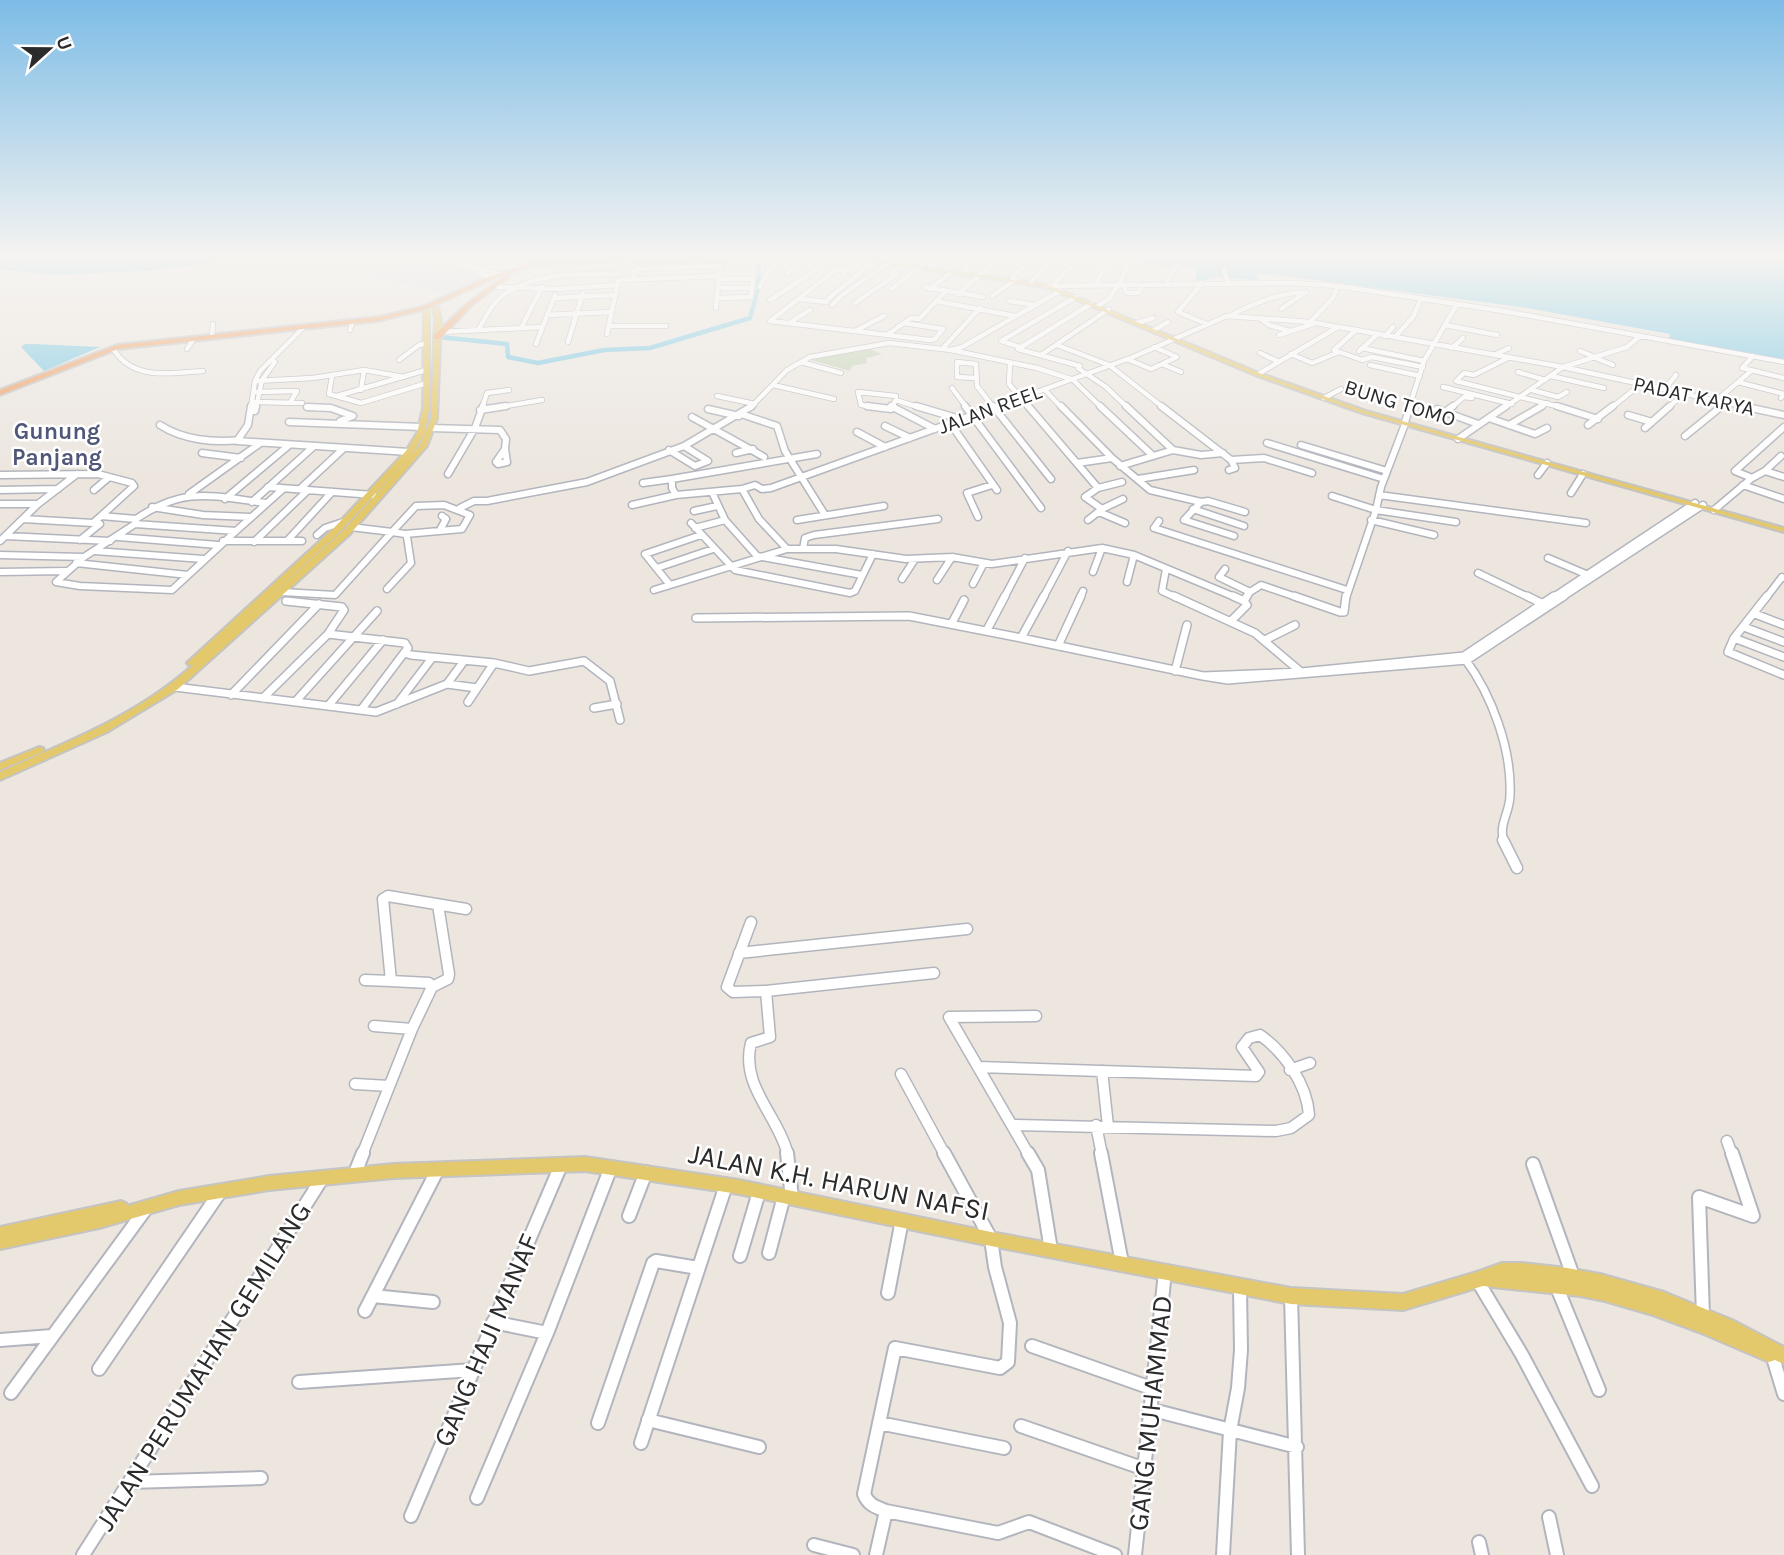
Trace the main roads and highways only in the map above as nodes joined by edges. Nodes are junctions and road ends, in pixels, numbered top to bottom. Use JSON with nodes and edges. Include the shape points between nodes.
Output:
{"nodes":[{"id":1,"x":269,"y":331,"type":"edge"},
{"id":2,"x":276,"y":331,"type":"edge"},
{"id":3,"x":428,"y":331,"type":"edge"},
{"id":4,"x":438,"y":331,"type":"edge"},
{"id":5,"x":444,"y":331,"type":"edge"},
{"id":6,"x":1156,"y":331,"type":"edge"},
{"id":7,"x":439,"y":335,"type":"junction"},
{"id":8,"x":1174,"y":338,"type":"junction"},
{"id":9,"x":427,"y":348,"type":"junction"},
{"id":10,"x":1283,"y":383,"type":"junction"},
{"id":11,"x":0,"y":394,"type":"edge"},
{"id":12,"x":428,"y":429,"type":"junction"},
{"id":13,"x":1489,"y":446,"type":"junction"},
{"id":14,"x":1578,"y":472,"type":"junction"},
{"id":15,"x":375,"y":495,"type":"junction"},
{"id":16,"x":348,"y":527,"type":"junction"},
{"id":17,"x":1784,"y":528,"type":"edge"},
{"id":18,"x":0,"y":767,"type":"edge"},
{"id":19,"x":0,"y":776,"type":"edge"},
{"id":20,"x":179,"y":1198,"type":"junction"},
{"id":21,"x":0,"y":1234,"type":"edge"},
{"id":22,"x":0,"y":1242,"type":"edge"},
{"id":23,"x":1565,"y":1280,"type":"junction"},
{"id":24,"x":1778,"y":1354,"type":"edge"}],
"edges":[{"from":1,"to":11,"type":"highway","via":[[117,347]]},
{"from":2,"to":11,"type":"highway","via":[[114,350]]},
{"from":3,"to":9,"type":"main road"},
{"from":4,"to":7,"type":"main road"},
{"from":5,"to":7,"type":"highway"},
{"from":6,"to":8,"type":"main road","name":"BUNG TOMO"},
{"from":7,"to":9,"type":"main road"},
{"from":8,"to":10,"type":"main road","name":"BUNG TOMO"},
{"from":8,"to":10,"type":"main road","name":"BUNG TOMO"},
{"from":9,"to":12,"type":"main road"},
{"from":9,"to":12,"type":"main road","via":[[434,419]]},
{"from":10,"to":13,"type":"main road","name":"BUNG TOMO"},
{"from":12,"to":15,"type":"main road"},
{"from":12,"to":15,"type":"main road","via":[[412,461]]},
{"from":13,"to":14,"type":"main road","name":"BUNG TOMO"},
{"from":13,"to":14,"type":"main road","name":"BUNG TOMO"},
{"from":14,"to":17,"type":"main road","name":"BUNG TOMO"},
{"from":15,"to":16,"type":"main road"},
{"from":16,"to":18,"type":"main road","via":[[153,695]]},
{"from":16,"to":19,"type":"main road","via":[[284,596],[175,687],[103,730]]},
{"from":20,"to":21,"type":"main road","name":"JALAN K.H. HARUN NAFSI"},
{"from":20,"to":22,"type":"main road","name":"JALAN K.H. HARUN NAFSI","via":[[145,1210]]},
{"from":20,"to":23,"type":"main road","name":"JALAN K.H. HARUN NAFSI","via":[[355,1173],[561,1164],[726,1185],[1291,1296],[1403,1302],[1480,1279]]},
{"from":23,"to":24,"type":"main road","name":"JALAN K.H. HARUN NAFSI"},
{"from":23,"to":24,"type":"main road","name":"JALAN K.H. HARUN NAFSI","via":[[1632,1291],[1703,1316]]}]}
